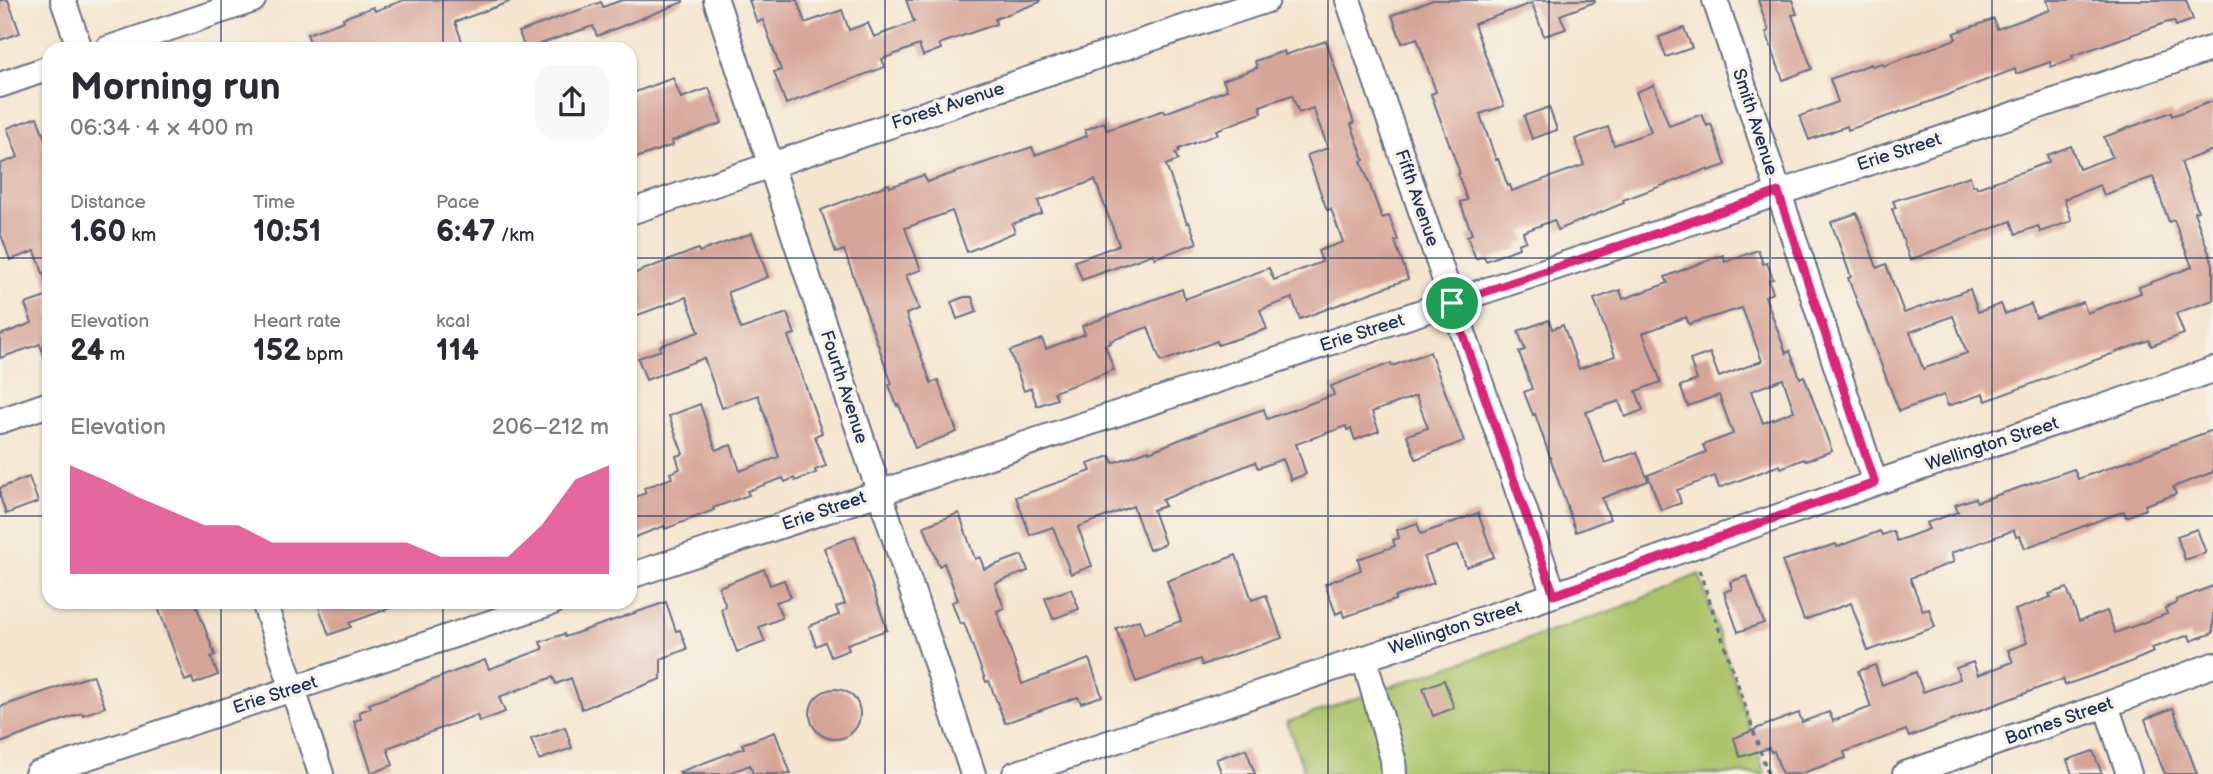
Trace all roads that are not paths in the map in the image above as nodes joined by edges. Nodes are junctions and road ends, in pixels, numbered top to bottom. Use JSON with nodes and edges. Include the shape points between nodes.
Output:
{"nodes":[{"id":1,"x":64,"y":0,"type":"edge"},
{"id":2,"x":253,"y":0,"type":"edge"},
{"id":3,"x":716,"y":0,"type":"edge"},
{"id":4,"x":1267,"y":0,"type":"edge"},
{"id":5,"x":1348,"y":0,"type":"edge"},
{"id":6,"x":1715,"y":0,"type":"edge"},
{"id":7,"x":78,"y":42,"type":"edge"},
{"id":8,"x":128,"y":42,"type":"edge"},
{"id":9,"x":2213,"y":48,"type":"edge"},
{"id":10,"x":42,"y":70,"type":"edge"},
{"id":11,"x":0,"y":85,"type":"edge"},
{"id":12,"x":770,"y":166,"type":"junction"},
{"id":13,"x":1778,"y":192,"type":"junction"},
{"id":14,"x":637,"y":210,"type":"edge"},
{"id":15,"x":1452,"y":303,"type":"junction"},
{"id":16,"x":2213,"y":370,"type":"edge"},
{"id":17,"x":42,"y":406,"type":"edge"},
{"id":18,"x":0,"y":421,"type":"edge"},
{"id":19,"x":1875,"y":483,"type":"junction"},
{"id":20,"x":879,"y":493,"type":"junction"},
{"id":21,"x":637,"y":574,"type":"edge"},
{"id":22,"x":1554,"y":595,"type":"junction"},
{"id":23,"x":266,"y":609,"type":"edge"},
{"id":24,"x":532,"y":609,"type":"edge"},
{"id":25,"x":1364,"y":658,"type":"junction"},
{"id":26,"x":2213,"y":665,"type":"edge"},
{"id":27,"x":293,"y":689,"type":"junction"},
{"id":28,"x":2106,"y":705,"type":"junction"},
{"id":29,"x":37,"y":774,"type":"edge"},
{"id":30,"x":321,"y":774,"type":"edge"},
{"id":31,"x":973,"y":774,"type":"edge"},
{"id":32,"x":1015,"y":774,"type":"edge"},
{"id":33,"x":1394,"y":774,"type":"edge"},
{"id":34,"x":1905,"y":774,"type":"edge"},
{"id":35,"x":2129,"y":774,"type":"edge"}],
"edges":[{"from":1,"to":7,"type":"street"},
{"from":2,"to":8,"type":"street"},
{"from":3,"to":12,"type":"street","name":"Fourth Avenue"},
{"from":4,"to":12,"type":"street","name":"Forest Avenue"},
{"from":5,"to":15,"type":"street","name":"Fifth Avenue"},
{"from":6,"to":13,"type":"street","name":"Smith Avenue"},
{"from":9,"to":13,"type":"street","name":"Erie Street"},
{"from":10,"to":11,"type":"street"},
{"from":12,"to":14,"type":"street","name":"Forest Avenue"},
{"from":12,"to":20,"type":"street","name":"Fourth Avenue"},
{"from":13,"to":15,"type":"street","name":"Erie Street"},
{"from":13,"to":19,"type":"street","name":"Smith Avenue"},
{"from":15,"to":20,"type":"street","name":"Erie Street"},
{"from":15,"to":22,"type":"street","name":"Fifth Avenue"},
{"from":16,"to":19,"type":"street","name":"Wellington Street"},
{"from":17,"to":18,"type":"street"},
{"from":19,"to":22,"type":"street","name":"Wellington Street"},
{"from":20,"to":21,"type":"street","name":"Erie Street"},
{"from":20,"to":31,"type":"street","name":"Fourth Avenue"},
{"from":22,"to":25,"type":"street","name":"Wellington Street"},
{"from":23,"to":27,"type":"street"},
{"from":24,"to":27,"type":"street","name":"Erie Street"},
{"from":25,"to":32,"type":"street","name":"Wellington Street"},
{"from":25,"to":33,"type":"street"},
{"from":26,"to":28,"type":"street","name":"Barnes Street"},
{"from":27,"to":29,"type":"street","name":"Erie Street"},
{"from":27,"to":30,"type":"street"},
{"from":28,"to":34,"type":"street","name":"Barnes Street"},
{"from":28,"to":35,"type":"street"}]}
